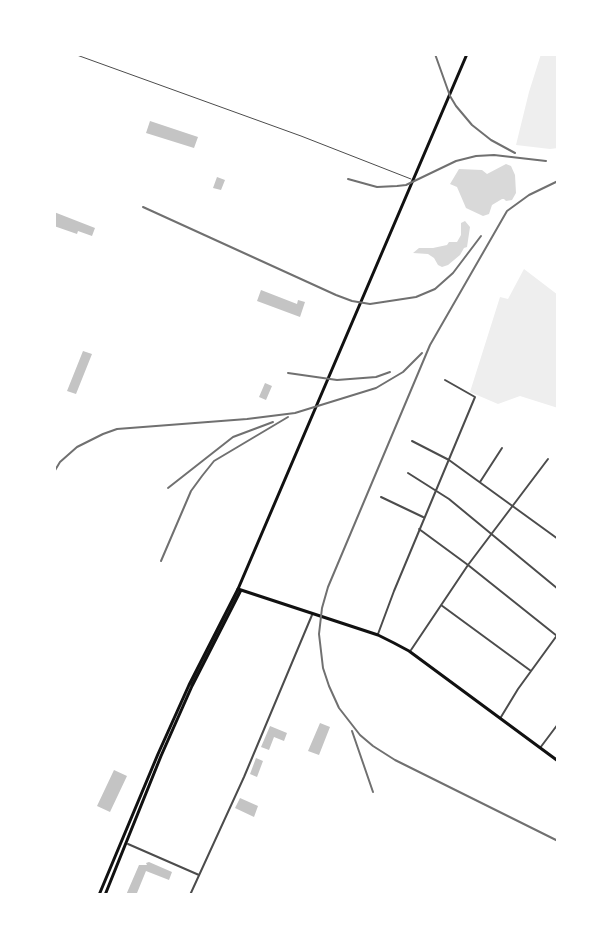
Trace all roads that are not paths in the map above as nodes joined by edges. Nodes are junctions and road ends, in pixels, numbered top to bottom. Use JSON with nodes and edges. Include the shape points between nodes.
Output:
{"nodes":[{"id":1,"x":74,"y":54,"type":"edge"},
{"id":2,"x":467,"y":54,"type":"edge"},
{"id":3,"x":414,"y":180,"type":"junction"},
{"id":4,"x":445,"y":380,"type":"dead end"},
{"id":5,"x":412,"y":441,"type":"dead end"},
{"id":6,"x":502,"y":448,"type":"dead end"},
{"id":7,"x":548,"y":459,"type":"dead end"},
{"id":8,"x":449,"y":460,"type":"junction"},
{"id":9,"x":408,"y":473,"type":"dead end"},
{"id":10,"x":479,"y":483,"type":"junction"},
{"id":11,"x":436,"y":489,"type":"junction"},
{"id":12,"x":381,"y":497,"type":"dead end"},
{"id":13,"x":511,"y":507,"type":"junction"},
{"id":14,"x":424,"y":517,"type":"junction"},
{"id":15,"x":419,"y":529,"type":"junction"},
{"id":16,"x":491,"y":534,"type":"junction"},
{"id":17,"x":558,"y":539,"type":"edge"},
{"id":18,"x":468,"y":565,"type":"junction"},
{"id":19,"x":239,"y":589,"type":"junction"},
{"id":20,"x":558,"y":589,"type":"edge"},
{"id":21,"x":440,"y":605,"type":"junction"},
{"id":22,"x":312,"y":614,"type":"junction"},
{"id":23,"x":378,"y":635,"type":"junction"},
{"id":24,"x":557,"y":635,"type":"edge"},
{"id":25,"x":409,"y":651,"type":"junction"},
{"id":26,"x":531,"y":671,"type":"junction"},
{"id":27,"x":500,"y":718,"type":"junction"},
{"id":28,"x":558,"y":724,"type":"edge"},
{"id":29,"x":540,"y":748,"type":"junction"},
{"id":30,"x":558,"y":761,"type":"edge"},
{"id":31,"x":126,"y":843,"type":"junction"},
{"id":32,"x":200,"y":876,"type":"junction"},
{"id":33,"x":102,"y":895,"type":"edge"},
{"id":34,"x":190,"y":895,"type":"edge"}],
"edges":[{"from":1,"to":3,"type":"lane"},
{"from":2,"to":3,"type":"main road"},
{"from":3,"to":19,"type":"main road"},
{"from":4,"to":8,"type":"street","via":[[475,397]]},
{"from":5,"to":8,"type":"street"},
{"from":6,"to":10,"type":"street"},
{"from":7,"to":13,"type":"street"},
{"from":8,"to":10,"type":"street"},
{"from":8,"to":11,"type":"street"},
{"from":9,"to":11,"type":"street"},
{"from":10,"to":13,"type":"street"},
{"from":11,"to":14,"type":"street"},
{"from":11,"to":16,"type":"street"},
{"from":12,"to":14,"type":"street"},
{"from":13,"to":16,"type":"street"},
{"from":13,"to":17,"type":"street"},
{"from":14,"to":15,"type":"street"},
{"from":15,"to":18,"type":"street"},
{"from":15,"to":23,"type":"street"},
{"from":16,"to":18,"type":"street"},
{"from":16,"to":20,"type":"street"},
{"from":18,"to":21,"type":"street"},
{"from":18,"to":24,"type":"street"},
{"from":19,"to":22,"type":"main road"},
{"from":19,"to":31,"type":"main road"},
{"from":19,"to":33,"type":"main road","via":[[164,740]]},
{"from":21,"to":25,"type":"street"},
{"from":21,"to":26,"type":"street"},
{"from":22,"to":23,"type":"main road"},
{"from":22,"to":32,"type":"street"},
{"from":23,"to":25,"type":"main road"},
{"from":24,"to":26,"type":"street"},
{"from":25,"to":27,"type":"main road"},
{"from":26,"to":27,"type":"street"},
{"from":27,"to":29,"type":"main road"},
{"from":28,"to":29,"type":"street"},
{"from":29,"to":30,"type":"main road"},
{"from":31,"to":32,"type":"street"},
{"from":31,"to":33,"type":"main road"},
{"from":32,"to":34,"type":"street"}]}
